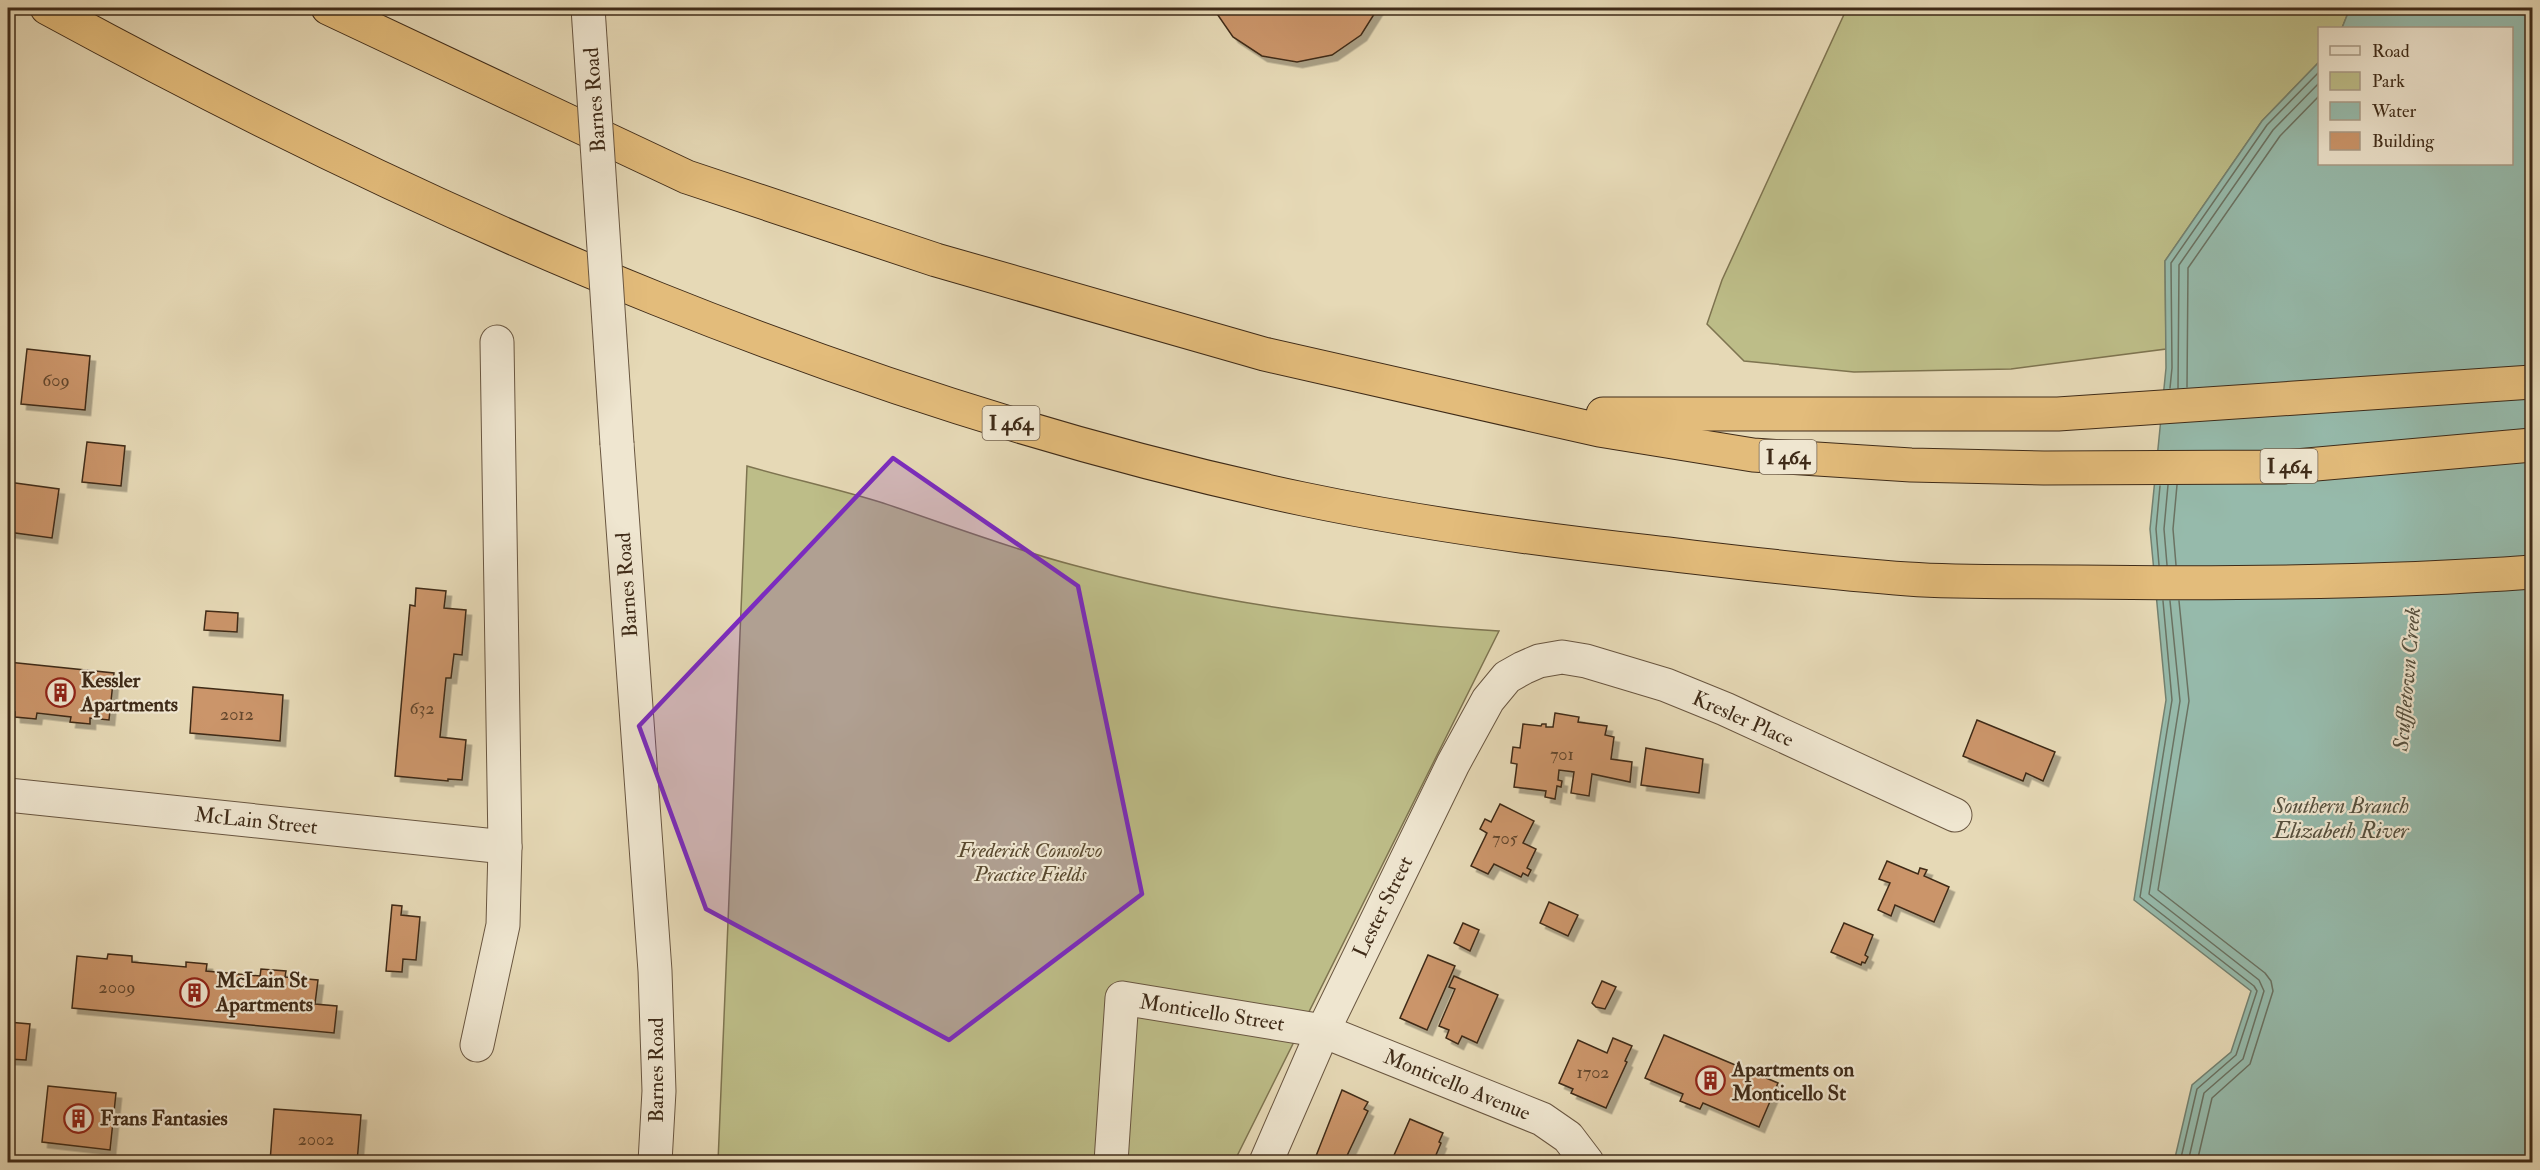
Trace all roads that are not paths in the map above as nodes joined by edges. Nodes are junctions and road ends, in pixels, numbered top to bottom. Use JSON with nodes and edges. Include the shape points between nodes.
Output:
{"nodes":[{"id":1,"x":47,"y":8,"type":"edge"},
{"id":2,"x":328,"y":8,"type":"edge"},
{"id":3,"x":588,"y":8,"type":"edge"},
{"id":4,"x":497,"y":342,"type":"dead end"},
{"id":5,"x":2532,"y":382,"type":"edge"},
{"id":6,"x":1536,"y":414,"type":"junction"},
{"id":7,"x":2532,"y":446,"type":"edge"},
{"id":8,"x":2532,"y":572,"type":"edge"},
{"id":9,"x":1523,"y":668,"type":"joint"},
{"id":10,"x":8,"y":795,"type":"edge"},
{"id":11,"x":1955,"y":815,"type":"dead end"},
{"id":12,"x":505,"y":847,"type":"junction"},
{"id":13,"x":1323,"y":1031,"type":"junction"},
{"id":14,"x":477,"y":1045,"type":"dead end"},
{"id":15,"x":1584,"y":1158,"type":"edge"},
{"id":16,"x":655,"y":1162,"type":"edge"},
{"id":17,"x":1111,"y":1162,"type":"edge"},
{"id":18,"x":1266,"y":1162,"type":"edge"}],
"edges":[{"from":1,"to":8,"type":"highway","number":"I 464","via":[[335,158],[460,216],[680,308],[1001,421],[1302,499],[1529,538],[1918,580],[2245,584]]},
{"from":2,"to":6,"type":"highway","number":"I 464","via":[[687,177],[936,260],[1234,346]]},
{"from":3,"to":16,"type":"street","name":"Barnes Road","bridge":true,"via":[[655,971]]},
{"from":4,"to":12,"type":"street"},
{"from":5,"to":6,"type":"highway","via":[[2058,414]]},
{"from":6,"to":7,"type":"highway","number":"I 464","via":[[1599,430],[1753,455],[1911,465],[2283,467]]},
{"from":9,"to":11,"type":"street","name":"Kresler Place","via":[[1562,657],[1666,685]]},
{"from":9,"to":13,"type":"street","name":"Lester Street","via":[[1507,677],[1478,718]]},
{"from":10,"to":12,"type":"street","name":"McLain Street"},
{"from":12,"to":14,"type":"street","via":[[502,925]]},
{"from":13,"to":15,"type":"street","name":"Monticello Avenue","via":[[1542,1119],[1568,1137]]},
{"from":13,"to":17,"type":"street","name":"Monticello Street","via":[[1122,998]]},
{"from":13,"to":18,"type":"street","name":"Lester Street"}]}
